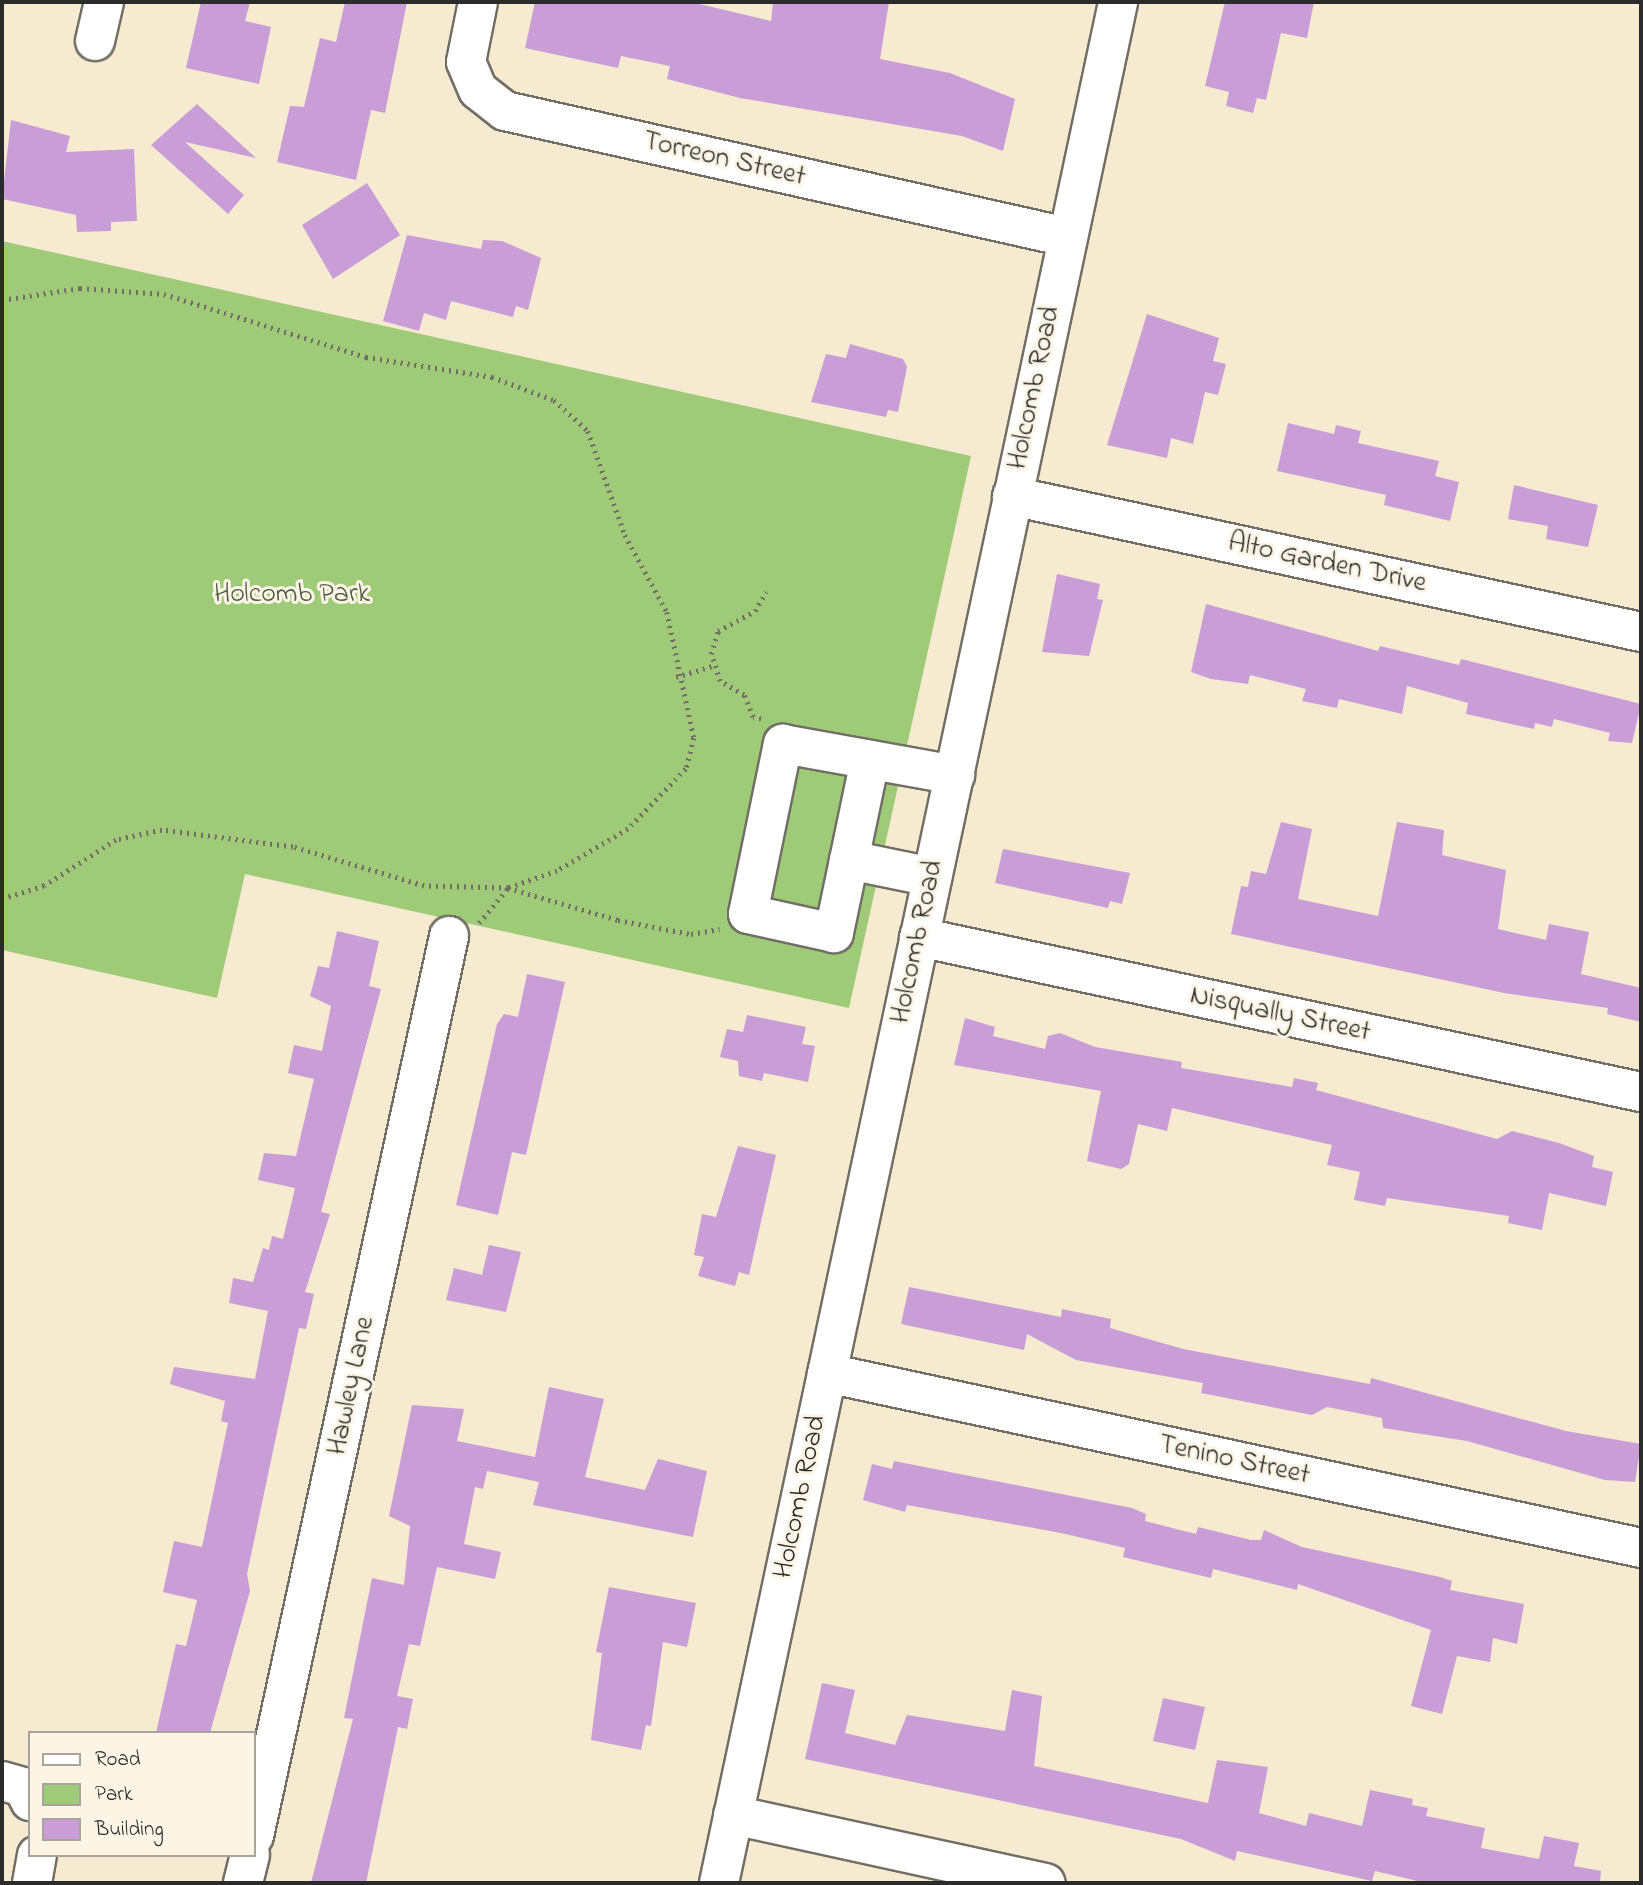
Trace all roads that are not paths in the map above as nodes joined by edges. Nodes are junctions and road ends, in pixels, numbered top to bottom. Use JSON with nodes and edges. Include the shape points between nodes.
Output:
{"nodes":[{"id":1,"x":104,"y":2,"type":"edge"},
{"id":2,"x":478,"y":2,"type":"edge"},
{"id":3,"x":1118,"y":2,"type":"edge"},
{"id":4,"x":95,"y":41,"type":"dead end"},
{"id":5,"x":1067,"y":237,"type":"junction"},
{"id":6,"x":1012,"y":496,"type":"junction"},
{"id":7,"x":1641,"y":632,"type":"edge"},
{"id":8,"x":870,"y":760,"type":"junction"},
{"id":9,"x":955,"y":775,"type":"junction"},
{"id":10,"x":849,"y":860,"type":"junction"},
{"id":11,"x":932,"y":877,"type":"junction"},
{"id":12,"x":464,"y":933,"type":"road end"},
{"id":13,"x":919,"y":937,"type":"junction"},
{"id":14,"x":1641,"y":1092,"type":"edge"},
{"id":15,"x":827,"y":1373,"type":"junction"},
{"id":16,"x":1641,"y":1548,"type":"edge"},
{"id":17,"x":2,"y":1781,"type":"edge"},
{"id":18,"x":28,"y":1797,"type":"edge"},
{"id":19,"x":733,"y":1815,"type":"junction"},
{"id":20,"x":256,"y":1827,"type":"edge"},
{"id":21,"x":37,"y":1857,"type":"edge"},
{"id":22,"x":250,"y":1857,"type":"edge"},
{"id":23,"x":32,"y":1883,"type":"edge"},
{"id":24,"x":243,"y":1883,"type":"edge"},
{"id":25,"x":719,"y":1883,"type":"edge"},
{"id":26,"x":1045,"y":1883,"type":"edge"}],
"edges":[{"from":1,"to":4,"type":"street"},
{"from":2,"to":5,"type":"street","name":"Torreon Street","via":[[466,62],[478,90],[505,111]]},
{"from":3,"to":5,"type":"street","name":"Holcomb Road"},
{"from":5,"to":6,"type":"street","name":"Holcomb Road"},
{"from":6,"to":7,"type":"street","name":"Alto Garden Drive"},
{"from":6,"to":9,"type":"street","name":"Holcomb Road"},
{"from":8,"to":9,"type":"street"},
{"from":8,"to":10,"type":"street"},
{"from":8,"to":10,"type":"street","via":[[783,744],[748,914],[834,933]]},
{"from":9,"to":11,"type":"street","name":"Holcomb Road"},
{"from":10,"to":11,"type":"street"},
{"from":11,"to":13,"type":"street","name":"Holcomb Road"},
{"from":12,"to":20,"type":"street","name":"Hawley Lane"},
{"from":13,"to":14,"type":"street","name":"Nisqually Street"},
{"from":13,"to":15,"type":"street","name":"Holcomb Road"},
{"from":15,"to":16,"type":"street","name":"Tenino Street"},
{"from":15,"to":19,"type":"street","name":"Holcomb Road"},
{"from":17,"to":18,"type":"street","via":[[23,1787]]},
{"from":19,"to":25,"type":"street","name":"Holcomb Road"},
{"from":19,"to":26,"type":"street"},
{"from":21,"to":23,"type":"street"},
{"from":22,"to":24,"type":"street"}]}
